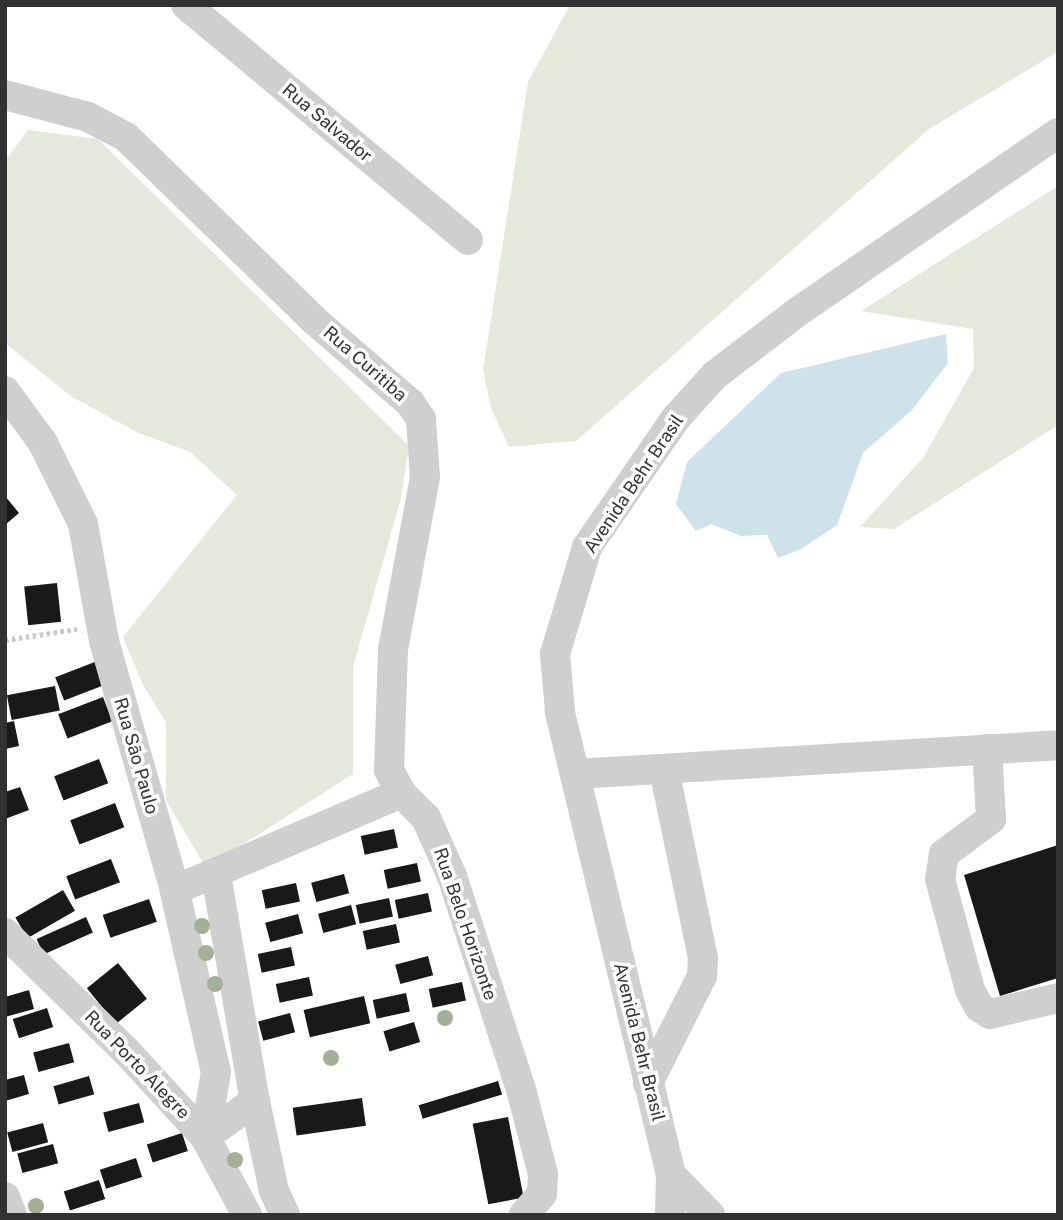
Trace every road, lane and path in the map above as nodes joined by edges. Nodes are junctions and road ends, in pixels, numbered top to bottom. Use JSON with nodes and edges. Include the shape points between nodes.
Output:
{"nodes":[{"id":1,"x":186,"y":5,"type":"edge"},
{"id":2,"x":5,"y":94,"type":"edge"},
{"id":3,"x":1058,"y":133,"type":"edge"},
{"id":4,"x":468,"y":240,"type":"dead end"},
{"id":5,"x":5,"y":391,"type":"edge"},
{"id":6,"x":101,"y":625,"type":"junction"},
{"id":7,"x":5,"y":640,"type":"edge"},
{"id":8,"x":1058,"y":745,"type":"edge"},
{"id":9,"x":986,"y":749,"type":"junction"},
{"id":10,"x":664,"y":770,"type":"junction"},
{"id":11,"x":575,"y":774,"type":"junction"},
{"id":12,"x":401,"y":793,"type":"junction"},
{"id":13,"x":216,"y":874,"type":"junction"},
{"id":14,"x":175,"y":890,"type":"junction"},
{"id":15,"x":5,"y":933,"type":"edge"},
{"id":16,"x":1058,"y":998,"type":"edge"},
{"id":17,"x":648,"y":1083,"type":"junction"},
{"id":18,"x":255,"y":1101,"type":"junction"},
{"id":19,"x":205,"y":1137,"type":"junction"},
{"id":20,"x":671,"y":1175,"type":"junction"},
{"id":21,"x":5,"y":1197,"type":"edge"},
{"id":22,"x":12,"y":1215,"type":"edge"},
{"id":23,"x":247,"y":1215,"type":"edge"},
{"id":24,"x":285,"y":1215,"type":"edge"},
{"id":25,"x":524,"y":1215,"type":"edge"},
{"id":26,"x":670,"y":1215,"type":"edge"},
{"id":27,"x":710,"y":1215,"type":"edge"}],
"edges":[{"from":1,"to":4,"type":"street","name":"Rua Salvador"},
{"from":2,"to":12,"type":"street","name":"Rua Curitiba","via":[[88,117],[126,137],[314,320],[410,403],[421,419],[425,477],[393,650],[389,770]]},
{"from":3,"to":11,"type":"street","name":"Avenida Behr Brasil","via":[[796,313],[715,375],[676,418],[587,547],[566,611],[555,654],[559,711]]},
{"from":5,"to":6,"type":"street","name":"Rua São Paulo","via":[[43,443],[83,524]]},
{"from":6,"to":7,"type":"path"},
{"from":6,"to":14,"type":"street","name":"Rua São Paulo"},
{"from":8,"to":9,"type":"street"},
{"from":9,"to":10,"type":"street"},
{"from":9,"to":16,"type":"street","via":[[990,820],[944,854],[940,879],[967,978],[979,1007],[990,1014]]},
{"from":10,"to":11,"type":"street"},
{"from":10,"to":17,"type":"street","via":[[703,958],[702,976]]},
{"from":11,"to":17,"type":"street","name":"Avenida Behr Brasil"},
{"from":12,"to":13,"type":"street"},
{"from":12,"to":25,"type":"street","name":"Rua Belo Horizonte","via":[[426,818],[452,877],[522,1093],[543,1174],[542,1194]]},
{"from":13,"to":14,"type":"street"},
{"from":13,"to":18,"type":"street"},
{"from":14,"to":19,"type":"street","name":"Rua São Paulo","via":[[216,1072]]},
{"from":15,"to":19,"type":"street","name":"Rua Porto Alegre","via":[[126,1051]]},
{"from":17,"to":20,"type":"street","name":"Avenida Behr Brasil"},
{"from":18,"to":19,"type":"street"},
{"from":18,"to":24,"type":"street","via":[[274,1191]]},
{"from":19,"to":23,"type":"street","name":"Rua Porto Alegre"},
{"from":20,"to":26,"type":"street"},
{"from":20,"to":27,"type":"street"},
{"from":21,"to":22,"type":"street"}]}
